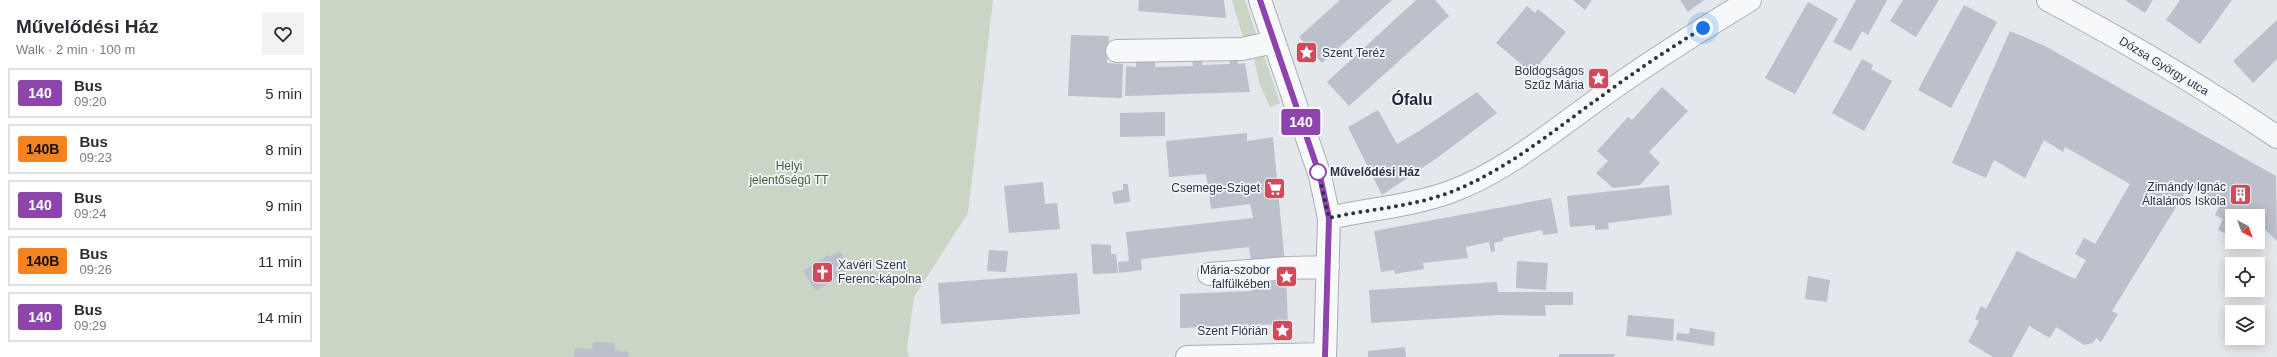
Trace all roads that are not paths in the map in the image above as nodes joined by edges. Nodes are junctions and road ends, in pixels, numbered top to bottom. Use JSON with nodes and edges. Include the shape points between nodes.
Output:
{"nodes":[{"id":1,"x":1260,"y":0,"type":"edge"},
{"id":2,"x":1750,"y":0,"type":"edge"},
{"id":3,"x":2048,"y":0,"type":"edge"},
{"id":4,"x":1274,"y":42,"type":"junction"},
{"id":5,"x":1117,"y":51,"type":"dead end"},
{"id":6,"x":2277,"y":137,"type":"edge"},
{"id":7,"x":1329,"y":218,"type":"junction"},
{"id":8,"x":1328,"y":267,"type":"junction"},
{"id":9,"x":1209,"y":274,"type":"dead end"},
{"id":10,"x":1325,"y":356,"type":"edge"},
{"id":11,"x":1187,"y":357,"type":"edge"}],
"edges":[{"from":1,"to":4,"type":"street"},
{"from":2,"to":7,"type":"street","via":[[1670,49],[1494,170],[1451,192],[1406,204]]},
{"from":3,"to":6,"type":"street","name":"Dózsa György utca","via":[[2210,93]]},
{"from":4,"to":5,"type":"street","via":[[1242,49]]},
{"from":4,"to":7,"type":"street","via":[[1320,176]]},
{"from":7,"to":8,"type":"street"},
{"from":8,"to":9,"type":"street"},
{"from":8,"to":10,"type":"street"},
{"from":10,"to":11,"type":"street"}]}
